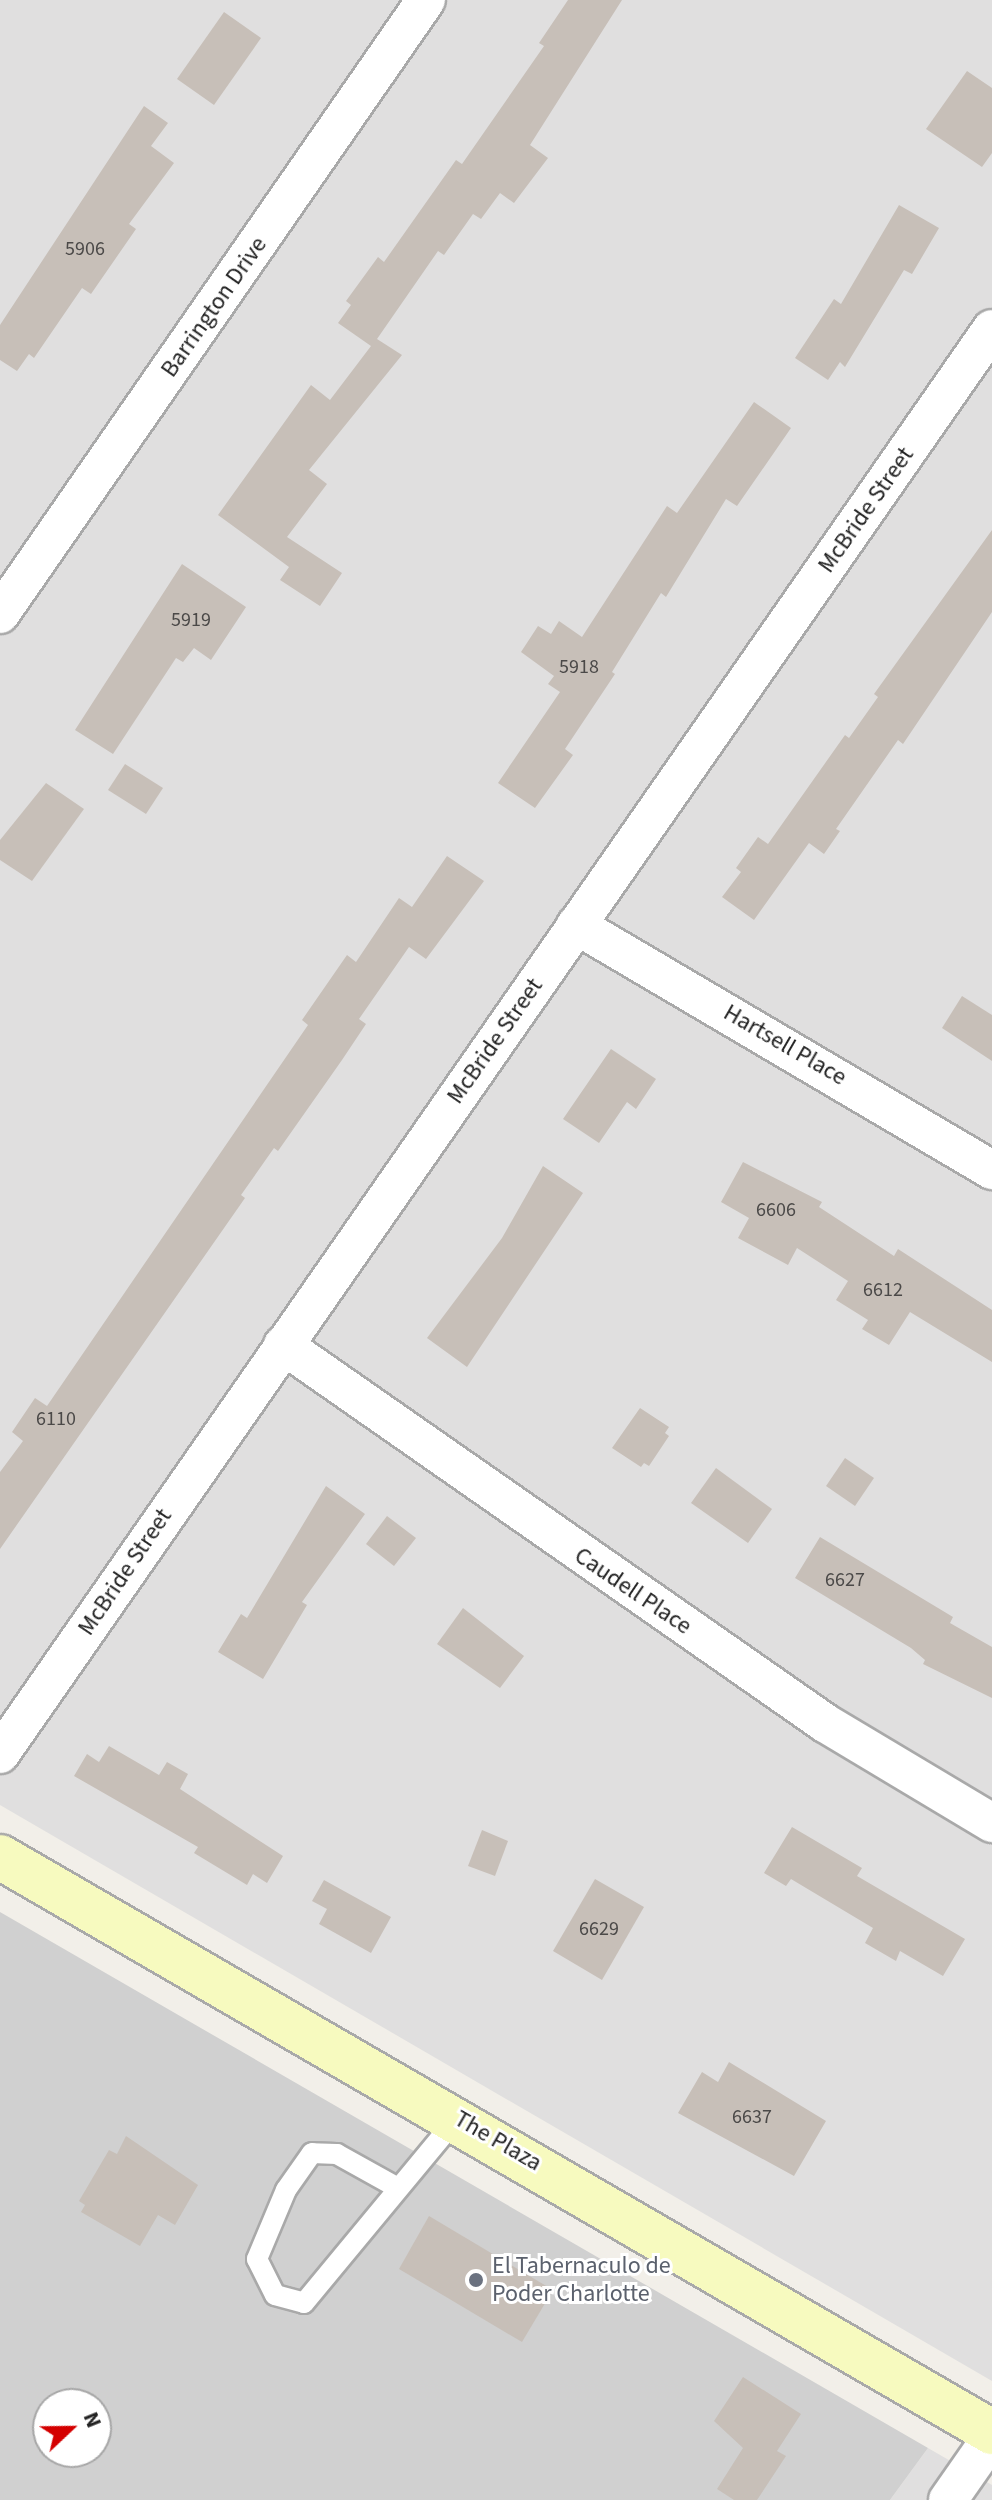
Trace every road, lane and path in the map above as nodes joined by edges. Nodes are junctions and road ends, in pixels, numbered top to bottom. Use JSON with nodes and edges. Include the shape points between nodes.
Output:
{"nodes":[{"id":1,"x":426,"y":0,"type":"edge"},
{"id":2,"x":992,"y":329,"type":"edge"},
{"id":3,"x":0,"y":614,"type":"edge"},
{"id":4,"x":576,"y":925,"type":"junction"},
{"id":5,"x":992,"y":1170,"type":"edge"},
{"id":6,"x":283,"y":1345,"type":"junction"},
{"id":7,"x":0,"y":1754,"type":"edge"},
{"id":8,"x":992,"y":1823,"type":"edge"},
{"id":9,"x":0,"y":1857,"type":"edge"},
{"id":10,"x":457,"y":2118,"type":"junction"},
{"id":11,"x":398,"y":2188,"type":"junction"},
{"id":12,"x":992,"y":2434,"type":"edge"},
{"id":13,"x":948,"y":2500,"type":"edge"}],
"edges":[{"from":1,"to":3,"type":"street","name":"Barrington Drive"},
{"from":2,"to":4,"type":"street","name":"McBride Street"},
{"from":4,"to":5,"type":"street","name":"Hartsell Place"},
{"from":4,"to":6,"type":"street","name":"McBride Street"},
{"from":6,"to":7,"type":"street","name":"McBride Street"},
{"from":6,"to":8,"type":"street","name":"Caudell Place","via":[[825,1723]]},
{"from":9,"to":10,"type":"main road","name":"The Plaza"},
{"from":10,"to":11,"type":"lane"},
{"from":10,"to":12,"type":"main road","name":"The Plaza"},
{"from":11,"to":11,"type":"lane","via":[[304,2303],[275,2295],[257,2259],[286,2190],[312,2153],[337,2154]]},
{"from":12,"to":13,"type":"street"}]}
